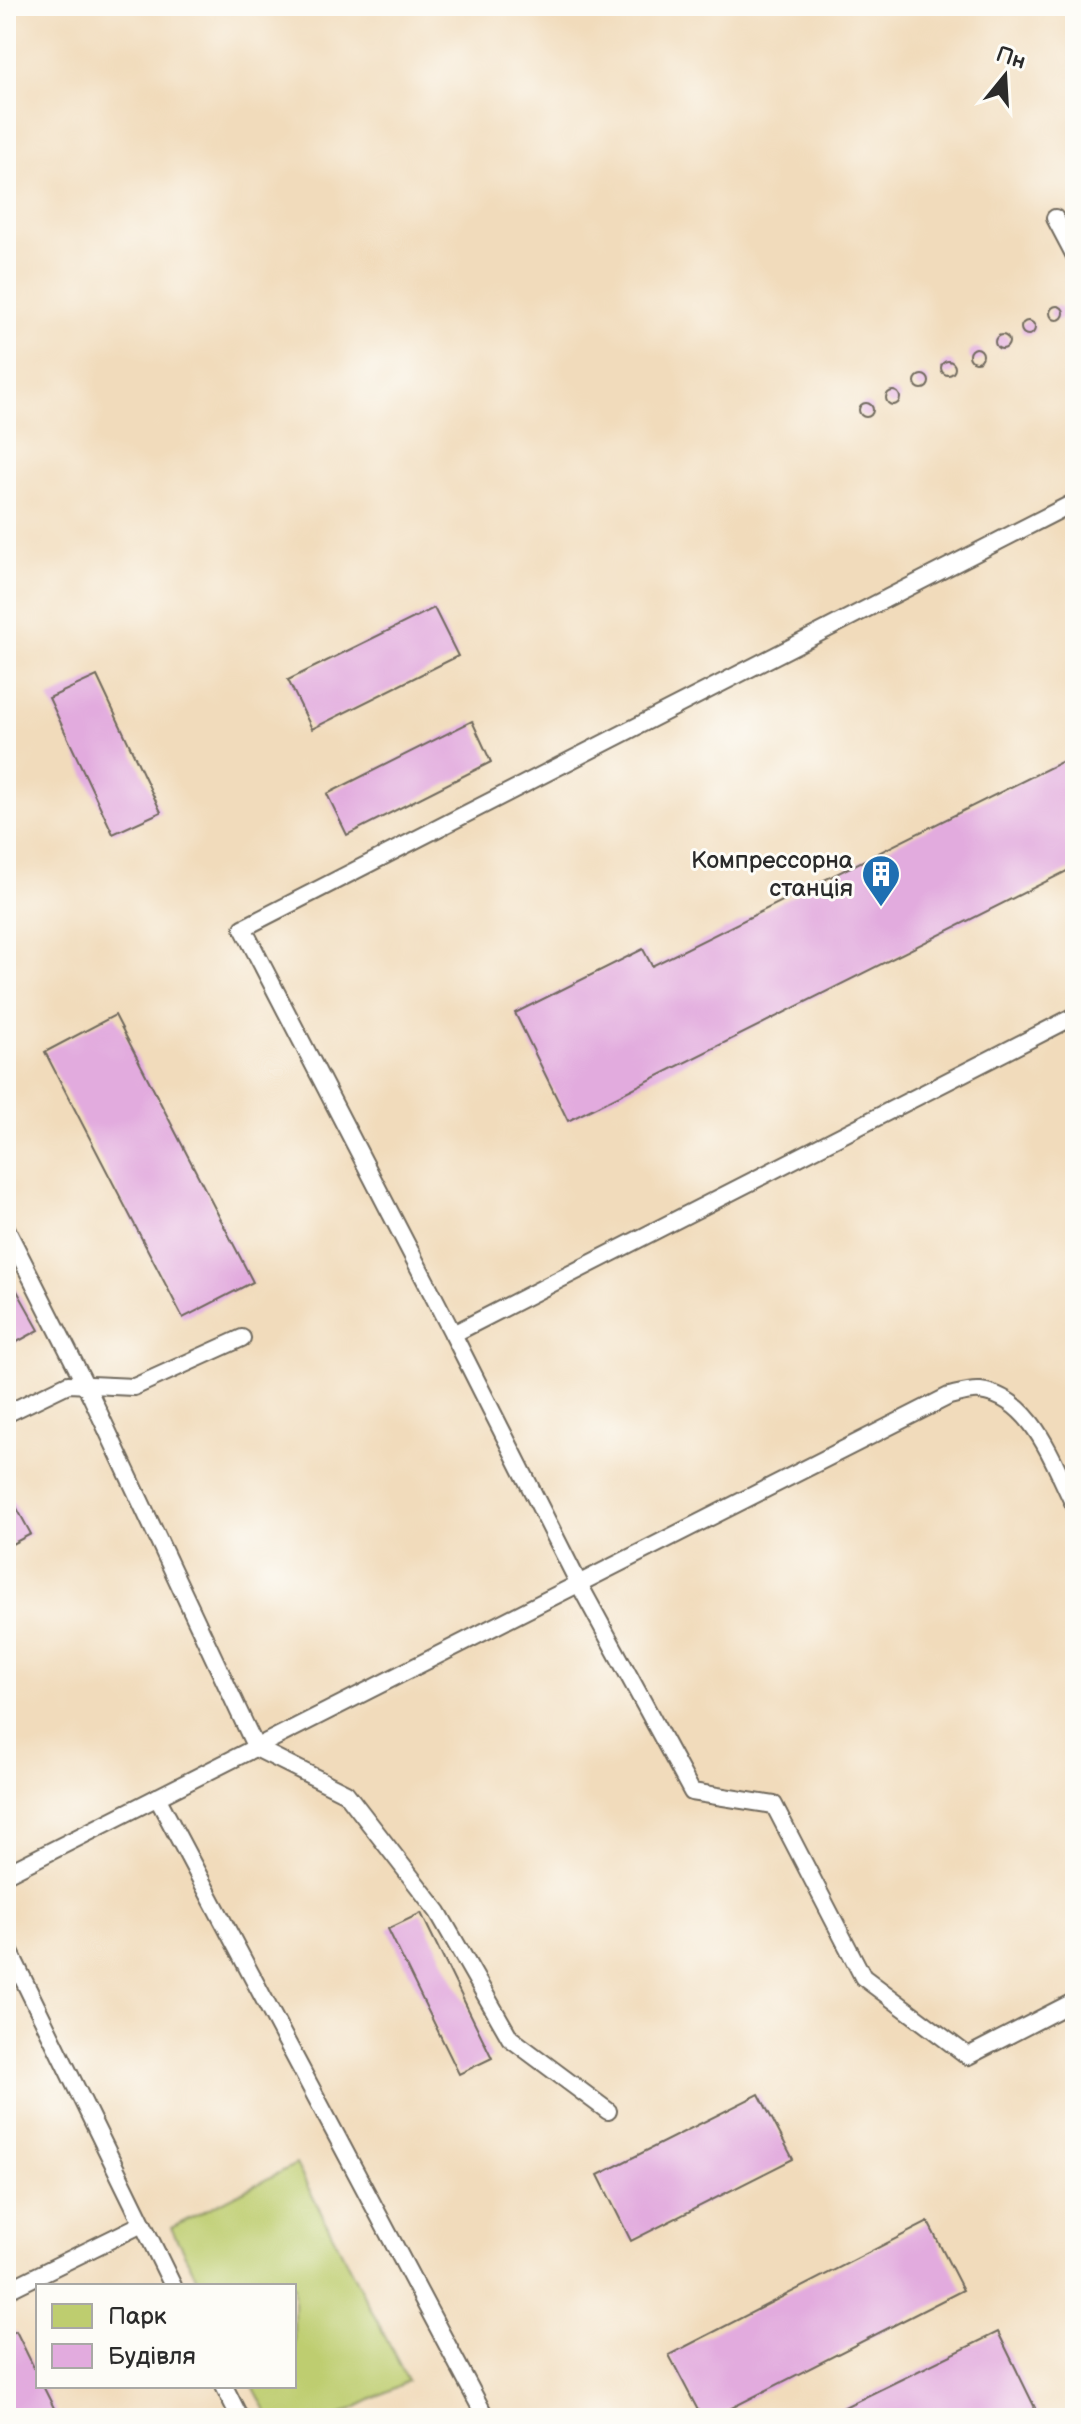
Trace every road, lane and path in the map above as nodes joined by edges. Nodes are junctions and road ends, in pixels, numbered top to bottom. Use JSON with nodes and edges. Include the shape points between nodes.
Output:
{"nodes":[{"id":1,"x":1055,"y":218,"type":"dead end"},
{"id":2,"x":1075,"y":256,"type":"edge"},
{"id":3,"x":1075,"y":502,"type":"edge"},
{"id":4,"x":1075,"y":1016,"type":"edge"},
{"id":5,"x":6,"y":1228,"type":"edge"},
{"id":6,"x":453,"y":1334,"type":"junction"},
{"id":7,"x":242,"y":1338,"type":"dead end"},
{"id":8,"x":86,"y":1385,"type":"junction"},
{"id":9,"x":6,"y":1414,"type":"edge"},
{"id":10,"x":1075,"y":1506,"type":"edge"},
{"id":11,"x":579,"y":1584,"type":"junction"},
{"id":12,"x":256,"y":1748,"type":"junction"},
{"id":13,"x":157,"y":1797,"type":"junction"},
{"id":14,"x":6,"y":1874,"type":"edge"},
{"id":15,"x":6,"y":1944,"type":"edge"},
{"id":16,"x":1075,"y":2001,"type":"edge"},
{"id":17,"x":608,"y":2111,"type":"dead end"},
{"id":18,"x":142,"y":2224,"type":"junction"},
{"id":19,"x":172,"y":2284,"type":"edge"},
{"id":20,"x":6,"y":2291,"type":"edge"},
{"id":21,"x":225,"y":2388,"type":"edge"},
{"id":22,"x":240,"y":2418,"type":"edge"},
{"id":23,"x":486,"y":2418,"type":"edge"}],
"edges":[{"from":1,"to":2,"type":"lane"},
{"from":3,"to":6,"type":"lane","via":[[243,928]]},
{"from":4,"to":6,"type":"lane"},
{"from":5,"to":8,"type":"lane"},
{"from":6,"to":11,"type":"lane"},
{"from":7,"to":8,"type":"lane","via":[[134,1387]]},
{"from":8,"to":9,"type":"lane","via":[[68,1384]]},
{"from":8,"to":12,"type":"lane"},
{"from":10,"to":11,"type":"lane","via":[[1030,1419],[1006,1399],[978,1391],[949,1396]]},
{"from":11,"to":12,"type":"lane"},
{"from":11,"to":16,"type":"lane","via":[[692,1792],[774,1805],[863,1977],[968,2056]]},
{"from":12,"to":13,"type":"lane"},
{"from":12,"to":17,"type":"lane","via":[[346,1793],[438,1912],[510,2038]]},
{"from":13,"to":14,"type":"lane"},
{"from":13,"to":23,"type":"lane"},
{"from":15,"to":18,"type":"lane"},
{"from":18,"to":19,"type":"lane"},
{"from":18,"to":20,"type":"lane"},
{"from":21,"to":22,"type":"lane"}]}
